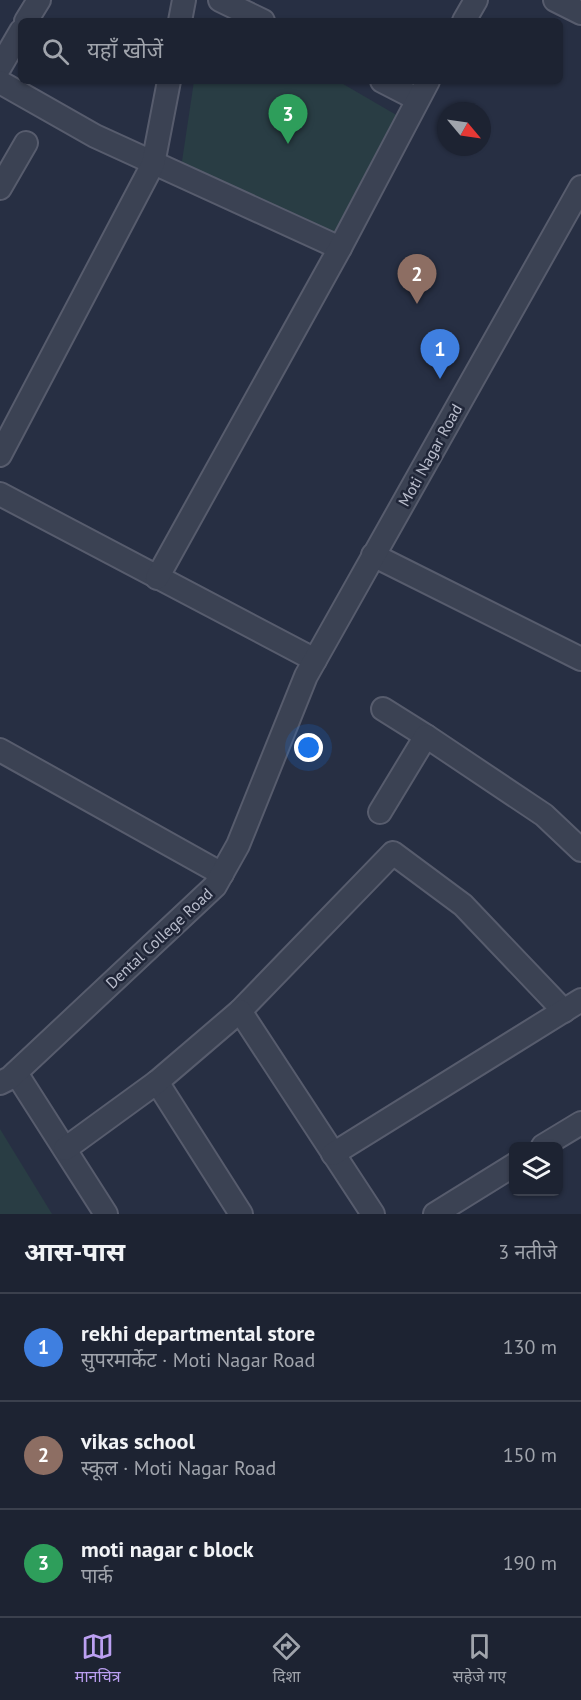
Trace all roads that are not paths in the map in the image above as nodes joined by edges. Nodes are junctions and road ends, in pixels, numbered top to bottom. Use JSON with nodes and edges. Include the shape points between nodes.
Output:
{"nodes":[{"id":1,"x":39,"y":0,"type":"edge"},
{"id":2,"x":184,"y":0,"type":"edge"},
{"id":3,"x":220,"y":0,"type":"edge"},
{"id":4,"x":476,"y":0,"type":"edge"},
{"id":5,"x":555,"y":0,"type":"edge"},
{"id":6,"x":581,"y":14,"type":"edge"},
{"id":7,"x":29,"y":18,"type":"edge"},
{"id":8,"x":181,"y":18,"type":"edge"},
{"id":9,"x":257,"y":18,"type":"edge"},
{"id":10,"x":466,"y":18,"type":"edge"},
{"id":11,"x":18,"y":36,"type":"edge"},
{"id":12,"x":0,"y":67,"type":"edge"},
{"id":13,"x":0,"y":82,"type":"edge"},
{"id":14,"x":168,"y":84,"type":"edge"},
{"id":15,"x":396,"y":84,"type":"edge"},
{"id":16,"x":423,"y":90,"type":"edge"},
{"id":17,"x":26,"y":143,"type":"dead end"},
{"id":18,"x":153,"y":164,"type":"junction"},
{"id":19,"x":581,"y":187,"type":"edge"},
{"id":20,"x":0,"y":188,"type":"edge"},
{"id":21,"x":340,"y":248,"type":"junction"},
{"id":22,"x":0,"y":455,"type":"edge"},
{"id":23,"x":0,"y":494,"type":"edge"},
{"id":24,"x":373,"y":555,"type":"junction"},
{"id":25,"x":157,"y":578,"type":"junction"},
{"id":26,"x":581,"y":659,"type":"edge"},
{"id":27,"x":315,"y":660,"type":"junction"},
{"id":28,"x":383,"y":709,"type":"dead end"},
{"id":29,"x":426,"y":736,"type":"junction"},
{"id":30,"x":0,"y":750,"type":"edge"},
{"id":31,"x":380,"y":812,"type":"dead end"},
{"id":32,"x":581,"y":850,"type":"edge"},
{"id":33,"x":222,"y":874,"type":"junction"},
{"id":34,"x":572,"y":1005,"type":"edge"},
{"id":35,"x":240,"y":1011,"type":"junction"},
{"id":36,"x":8,"y":1078,"type":"edge"},
{"id":37,"x":157,"y":1082,"type":"junction"},
{"id":38,"x":581,"y":1123,"type":"edge"},
{"id":39,"x":550,"y":1142,"type":"edge"},
{"id":40,"x":65,"y":1149,"type":"junction"},
{"id":41,"x":333,"y":1154,"type":"junction"},
{"id":42,"x":509,"y":1168,"type":"edge"},
{"id":43,"x":106,"y":1214,"type":"edge"},
{"id":44,"x":241,"y":1214,"type":"edge"},
{"id":45,"x":373,"y":1214,"type":"edge"},
{"id":46,"x":435,"y":1214,"type":"edge"}],
"edges":[{"from":1,"to":7,"type":"street"},
{"from":2,"to":8,"type":"street"},
{"from":3,"to":9,"type":"street"},
{"from":4,"to":10,"type":"street"},
{"from":5,"to":6,"type":"street"},
{"from":11,"to":12,"type":"street"},
{"from":13,"to":18,"type":"street"},
{"from":14,"to":18,"type":"street"},
{"from":15,"to":16,"type":"street"},
{"from":16,"to":21,"type":"street"},
{"from":17,"to":20,"type":"street"},
{"from":18,"to":21,"type":"street"},
{"from":18,"to":22,"type":"street"},
{"from":19,"to":24,"type":"street","name":"Moti Nagar Road"},
{"from":21,"to":25,"type":"street"},
{"from":23,"to":25,"type":"street"},
{"from":24,"to":26,"type":"street"},
{"from":24,"to":27,"type":"street","name":"Moti Nagar Road"},
{"from":25,"to":27,"type":"street"},
{"from":27,"to":33,"type":"street","name":"Dental College Road","via":[[238,845]]},
{"from":28,"to":29,"type":"street"},
{"from":29,"to":31,"type":"street"},
{"from":29,"to":32,"type":"street","via":[[544,815]]},
{"from":30,"to":33,"type":"street"},
{"from":33,"to":36,"type":"street","name":"Dental College Road","via":[[215,886]]},
{"from":34,"to":35,"type":"street","via":[[463,905],[393,854]]},
{"from":34,"to":41,"type":"street"},
{"from":35,"to":37,"type":"street"},
{"from":35,"to":41,"type":"street"},
{"from":36,"to":40,"type":"street"},
{"from":37,"to":40,"type":"street"},
{"from":37,"to":44,"type":"street"},
{"from":38,"to":39,"type":"street"},
{"from":40,"to":43,"type":"street"},
{"from":41,"to":45,"type":"street"},
{"from":42,"to":46,"type":"street"}]}
